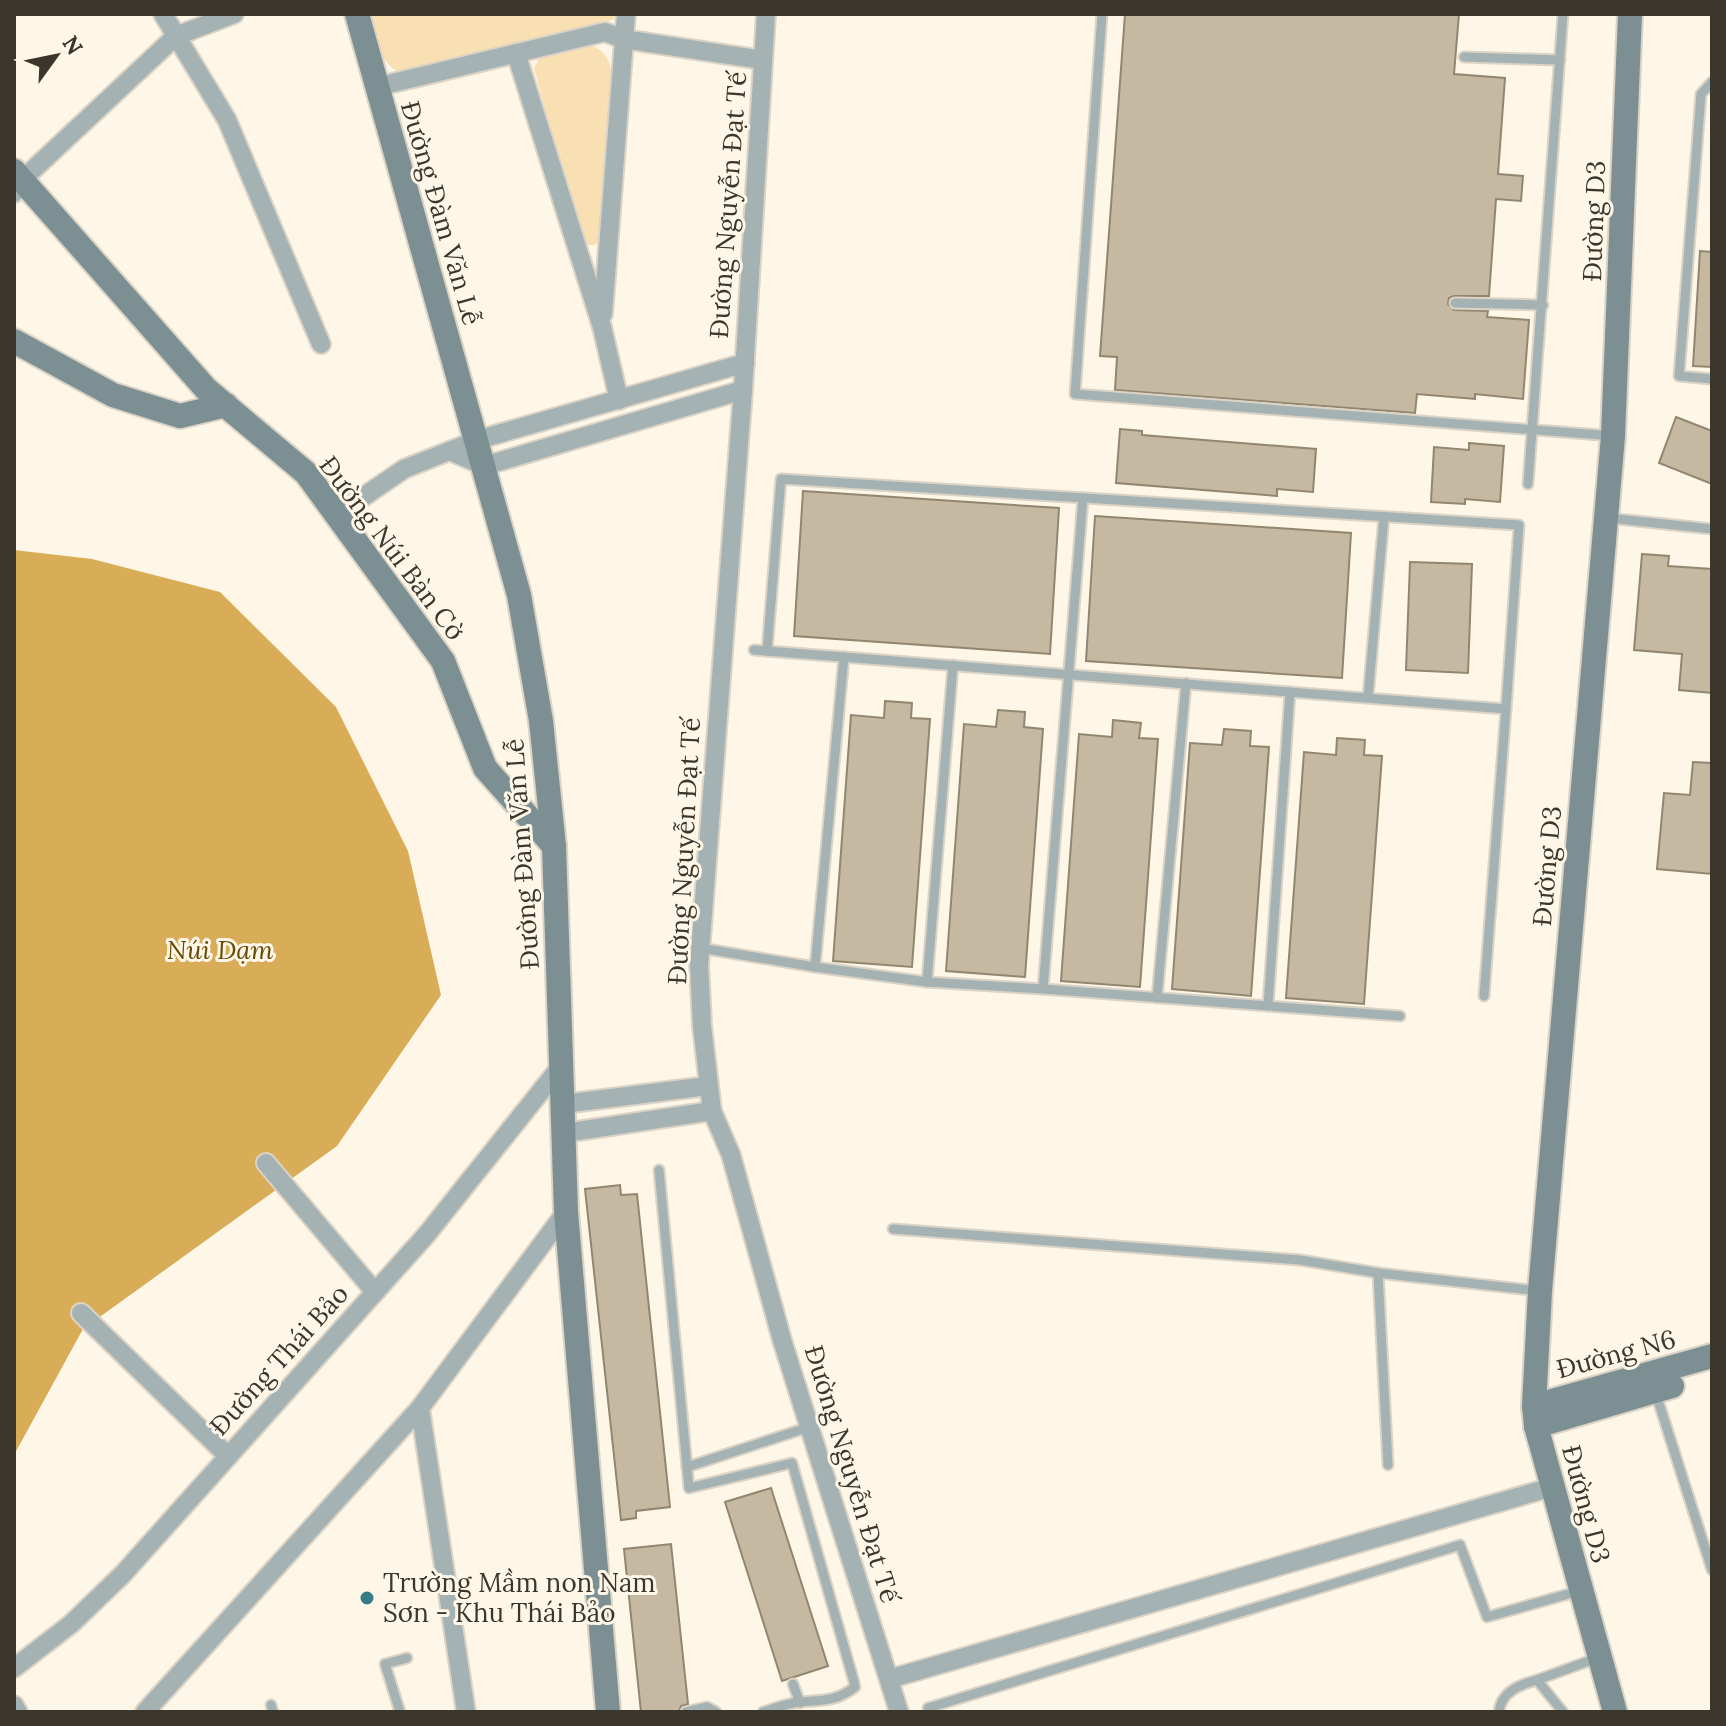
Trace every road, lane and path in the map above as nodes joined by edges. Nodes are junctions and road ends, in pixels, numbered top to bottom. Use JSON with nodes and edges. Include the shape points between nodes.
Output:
{"nodes":[{"id":1,"x":163,"y":14,"type":"edge"},
{"id":2,"x":234,"y":14,"type":"edge"},
{"id":3,"x":357,"y":14,"type":"edge"},
{"id":4,"x":626,"y":14,"type":"edge"},
{"id":5,"x":766,"y":14,"type":"edge"},
{"id":6,"x":1102,"y":14,"type":"edge"},
{"id":7,"x":1563,"y":14,"type":"edge"},
{"id":8,"x":1630,"y":14,"type":"edge"},
{"id":9,"x":176,"y":36,"type":"junction"},
{"id":10,"x":623,"y":39,"type":"junction"},
{"id":11,"x":516,"y":53,"type":"junction"},
{"id":12,"x":1464,"y":57,"type":"dead end"},
{"id":13,"x":763,"y":60,"type":"junction"},
{"id":14,"x":1560,"y":60,"type":"junction"},
{"id":15,"x":1712,"y":82,"type":"edge"},
{"id":16,"x":376,"y":87,"type":"junction"},
{"id":17,"x":17,"y":181,"type":"edge"},
{"id":18,"x":1455,"y":303,"type":"dead end"},
{"id":19,"x":1543,"y":305,"type":"junction"},
{"id":20,"x":602,"y":327,"type":"junction"},
{"id":21,"x":14,"y":341,"type":"edge"},
{"id":22,"x":321,"y":344,"type":"dead end"},
{"id":23,"x":745,"y":363,"type":"junction"},
{"id":24,"x":1712,"y":379,"type":"edge"},
{"id":25,"x":743,"y":390,"type":"junction"},
{"id":26,"x":619,"y":400,"type":"junction"},
{"id":27,"x":226,"y":405,"type":"junction"},
{"id":28,"x":1534,"y":431,"type":"junction"},
{"id":29,"x":1613,"y":436,"type":"junction"},
{"id":30,"x":477,"y":440,"type":"junction"},
{"id":31,"x":450,"y":451,"type":"junction"},
{"id":32,"x":484,"y":466,"type":"junction"},
{"id":33,"x":1528,"y":484,"type":"dead end"},
{"id":34,"x":1083,"y":498,"type":"junction"},
{"id":35,"x":337,"y":515,"type":"junction"},
{"id":36,"x":1384,"y":517,"type":"junction"},
{"id":37,"x":1605,"y":518,"type":"junction"},
{"id":38,"x":1712,"y":529,"type":"edge"},
{"id":39,"x":754,"y":650,"type":"dead end"},
{"id":40,"x":767,"y":651,"type":"junction"},
{"id":41,"x":844,"y":657,"type":"junction"},
{"id":42,"x":953,"y":665,"type":"junction"},
{"id":43,"x":1068,"y":674,"type":"junction"},
{"id":44,"x":1186,"y":683,"type":"junction"},
{"id":45,"x":1290,"y":692,"type":"junction"},
{"id":46,"x":1368,"y":697,"type":"junction"},
{"id":47,"x":1506,"y":709,"type":"junction"},
{"id":48,"x":554,"y":846,"type":"junction"},
{"id":49,"x":700,"y":948,"type":"junction"},
{"id":50,"x":815,"y":967,"type":"junction"},
{"id":51,"x":927,"y":982,"type":"junction"},
{"id":52,"x":1043,"y":989,"type":"junction"},
{"id":53,"x":1484,"y":996,"type":"dead end"},
{"id":54,"x":1157,"y":998,"type":"junction"},
{"id":55,"x":1268,"y":1006,"type":"junction"},
{"id":56,"x":1400,"y":1016,"type":"dead end"},
{"id":57,"x":561,"y":1066,"type":"junction"},
{"id":58,"x":708,"y":1086,"type":"junction"},
{"id":59,"x":563,"y":1104,"type":"junction"},
{"id":60,"x":712,"y":1111,"type":"junction"},
{"id":61,"x":564,"y":1133,"type":"junction"},
{"id":62,"x":266,"y":1163,"type":"dead end"},
{"id":63,"x":659,"y":1170,"type":"dead end"},
{"id":64,"x":566,"y":1212,"type":"junction"},
{"id":65,"x":893,"y":1229,"type":"dead end"},
{"id":66,"x":1378,"y":1273,"type":"junction"},
{"id":67,"x":1540,"y":1291,"type":"junction"},
{"id":68,"x":375,"y":1292,"type":"junction"},
{"id":69,"x":81,"y":1313,"type":"dead end"},
{"id":70,"x":1712,"y":1356,"type":"edge"},
{"id":71,"x":1712,"y":1373,"type":"edge"},
{"id":72,"x":1653,"y":1383,"type":"junction"},
{"id":73,"x":420,"y":1408,"type":"junction"},
{"id":74,"x":1535,"y":1416,"type":"junction"},
{"id":75,"x":809,"y":1427,"type":"junction"},
{"id":76,"x":228,"y":1456,"type":"junction"},
{"id":77,"x":1388,"y":1465,"type":"dead end"},
{"id":78,"x":687,"y":1467,"type":"junction"},
{"id":79,"x":1552,"y":1487,"type":"junction"},
{"id":80,"x":1712,"y":1530,"type":"edge"},
{"id":81,"x":1701,"y":1534,"type":"junction"},
{"id":82,"x":1712,"y":1570,"type":"edge"},
{"id":83,"x":1580,"y":1590,"type":"junction"},
{"id":84,"x":1599,"y":1657,"type":"junction"},
{"id":85,"x":407,"y":1658,"type":"dead end"},
{"id":86,"x":14,"y":1668,"type":"edge"},
{"id":87,"x":889,"y":1679,"type":"junction"},
{"id":88,"x":1537,"y":1680,"type":"junction"},
{"id":89,"x":793,"y":1684,"type":"dead end"},
{"id":90,"x":800,"y":1703,"type":"junction"},
{"id":91,"x":14,"y":1705,"type":"edge"},
{"id":92,"x":18,"y":1712,"type":"edge"},
{"id":93,"x":145,"y":1712,"type":"edge"},
{"id":94,"x":400,"y":1712,"type":"edge"},
{"id":95,"x":466,"y":1712,"type":"edge"},
{"id":96,"x":608,"y":1712,"type":"edge"},
{"id":97,"x":686,"y":1712,"type":"edge"},
{"id":98,"x":716,"y":1712,"type":"edge"},
{"id":99,"x":763,"y":1712,"type":"edge"},
{"id":100,"x":899,"y":1712,"type":"edge"},
{"id":101,"x":930,"y":1712,"type":"edge"},
{"id":102,"x":1499,"y":1712,"type":"edge"},
{"id":103,"x":1563,"y":1712,"type":"edge"},
{"id":104,"x":1615,"y":1712,"type":"edge"}],
"edges":[{"from":1,"to":9,"type":"street"},
{"from":2,"to":9,"type":"street"},
{"from":3,"to":16,"type":"main road","name":"Đường Đàm Văn Lễ"},
{"from":4,"to":10,"type":"street"},
{"from":5,"to":13,"type":"street","name":"Đường Nguyễn Đạt Tế"},
{"from":6,"to":28,"type":"lane","via":[[1075,394]]},
{"from":7,"to":14,"type":"lane"},
{"from":8,"to":29,"type":"main road","name":"Đường D3"},
{"from":9,"to":17,"type":"street"},
{"from":9,"to":22,"type":"street","via":[[227,120]]},
{"from":10,"to":11,"type":"street","via":[[605,32]]},
{"from":10,"to":13,"type":"street"},
{"from":10,"to":20,"type":"street"},
{"from":11,"to":16,"type":"street"},
{"from":11,"to":20,"type":"street"},
{"from":12,"to":14,"type":"lane"},
{"from":13,"to":23,"type":"street","name":"Đường Nguyễn Đạt Tế"},
{"from":14,"to":19,"type":"lane"},
{"from":15,"to":24,"type":"lane","via":[[1701,94],[1679,376]]},
{"from":16,"to":30,"type":"main road","name":"Đường Đàm Văn Lễ"},
{"from":17,"to":27,"type":"main road","name":"Đường Núi Bàn Cờ"},
{"from":18,"to":19,"type":"lane"},
{"from":19,"to":28,"type":"lane"},
{"from":20,"to":26,"type":"street"},
{"from":21,"to":27,"type":"main road","via":[[113,395],[180,416]]},
{"from":23,"to":25,"type":"street","name":"Đường Nguyễn Đạt Tế"},
{"from":23,"to":26,"type":"street"},
{"from":25,"to":32,"type":"street"},
{"from":25,"to":49,"type":"street","name":"Đường Nguyễn Đạt Tế"},
{"from":26,"to":30,"type":"street"},
{"from":27,"to":35,"type":"main road","name":"Đường Núi Bàn Cờ","via":[[306,473]]},
{"from":28,"to":29,"type":"lane"},
{"from":28,"to":33,"type":"lane"},
{"from":29,"to":37,"type":"main road","name":"Đường D3"},
{"from":30,"to":31,"type":"street"},
{"from":30,"to":32,"type":"main road","name":"Đường Đàm Văn Lễ"},
{"from":31,"to":32,"type":"street"},
{"from":31,"to":35,"type":"street","via":[[404,469]]},
{"from":32,"to":48,"type":"main road","name":"Đường Đàm Văn Lễ","via":[[519,595],[541,721]]},
{"from":34,"to":36,"type":"lane"},
{"from":34,"to":40,"type":"lane","via":[[781,479]]},
{"from":34,"to":43,"type":"lane"},
{"from":35,"to":48,"type":"main road","name":"Đường Núi Bàn Cờ","via":[[443,661],[485,768]]},
{"from":36,"to":46,"type":"lane"},
{"from":36,"to":47,"type":"lane","via":[[1519,525]]},
{"from":37,"to":38,"type":"lane"},
{"from":37,"to":67,"type":"main road","name":"Đường D3"},
{"from":39,"to":40,"type":"lane"},
{"from":40,"to":41,"type":"lane"},
{"from":41,"to":42,"type":"lane"},
{"from":41,"to":50,"type":"lane"},
{"from":42,"to":43,"type":"lane"},
{"from":42,"to":51,"type":"lane"},
{"from":43,"to":44,"type":"lane"},
{"from":43,"to":52,"type":"lane"},
{"from":44,"to":45,"type":"lane"},
{"from":44,"to":54,"type":"lane"},
{"from":45,"to":46,"type":"lane"},
{"from":45,"to":55,"type":"lane"},
{"from":46,"to":47,"type":"lane"},
{"from":47,"to":53,"type":"lane"},
{"from":48,"to":57,"type":"main road","name":"Đường Đàm Văn Lễ"},
{"from":49,"to":50,"type":"lane"},
{"from":49,"to":58,"type":"street","name":"Đường Nguyễn Đạt Tế"},
{"from":50,"to":51,"type":"lane"},
{"from":51,"to":52,"type":"lane"},
{"from":52,"to":54,"type":"lane"},
{"from":54,"to":55,"type":"lane"},
{"from":55,"to":56,"type":"lane"},
{"from":57,"to":59,"type":"main road","name":"Đường Đàm Văn Lễ"},
{"from":57,"to":68,"type":"street","name":"Đường Thái Bảo"},
{"from":58,"to":59,"type":"street"},
{"from":58,"to":60,"type":"street","name":"Đường Nguyễn Đạt Tế"},
{"from":59,"to":61,"type":"main road","name":"Đường Đàm Văn Lễ"},
{"from":60,"to":61,"type":"street"},
{"from":60,"to":75,"type":"street","name":"Đường Nguyễn Đạt Tế","via":[[731,1155]]},
{"from":61,"to":64,"type":"main road","name":"Đường Đàm Văn Lễ"},
{"from":62,"to":68,"type":"street"},
{"from":63,"to":78,"type":"lane"},
{"from":64,"to":73,"type":"street"},
{"from":64,"to":96,"type":"main road","name":"Đường Đàm Văn Lễ"},
{"from":65,"to":66,"type":"lane","via":[[1300,1260]]},
{"from":66,"to":67,"type":"lane"},
{"from":66,"to":77,"type":"lane"},
{"from":67,"to":74,"type":"main road","name":"Đường D3"},
{"from":68,"to":76,"type":"street","name":"Đường Thái Bảo"},
{"from":69,"to":76,"type":"street"},
{"from":70,"to":72,"type":"main road","name":"Đường N6"},
{"from":71,"to":72,"type":"main road","name":"Đường N6"},
{"from":72,"to":74,"type":"main road","name":"Đường N6"},
{"from":72,"to":81,"type":"lane"},
{"from":73,"to":93,"type":"street"},
{"from":73,"to":95,"type":"street"},
{"from":74,"to":79,"type":"main road","name":"Đường D3"},
{"from":75,"to":78,"type":"lane"},
{"from":75,"to":87,"type":"street","name":"Đường Nguyễn Đạt Tế"},
{"from":76,"to":86,"type":"street","name":"Đường Thái Bảo","via":[[123,1574]]},
{"from":78,"to":90,"type":"lane","via":[[689,1488],[792,1463],[855,1687],[824,1702]]},
{"from":79,"to":83,"type":"main road","name":"Đường D3"},
{"from":79,"to":87,"type":"street"},
{"from":80,"to":81,"type":"lane"},
{"from":81,"to":82,"type":"lane"},
{"from":83,"to":84,"type":"main road","name":"Đường D3"},
{"from":83,"to":101,"type":"lane","via":[[1487,1617],[1460,1545],[928,1708]]},
{"from":84,"to":88,"type":"lane"},
{"from":84,"to":104,"type":"main road","name":"Đường D3"},
{"from":85,"to":94,"type":"lane","via":[[385,1664]]},
{"from":87,"to":100,"type":"street","name":"Đường Nguyễn Đạt Tế"},
{"from":88,"to":102,"type":"lane","via":[[1505,1695]]},
{"from":88,"to":103,"type":"lane"},
{"from":89,"to":90,"type":"lane"},
{"from":90,"to":99,"type":"lane"},
{"from":91,"to":92,"type":"street"},
{"from":97,"to":98,"type":"lane","via":[[710,1707]]}]}
